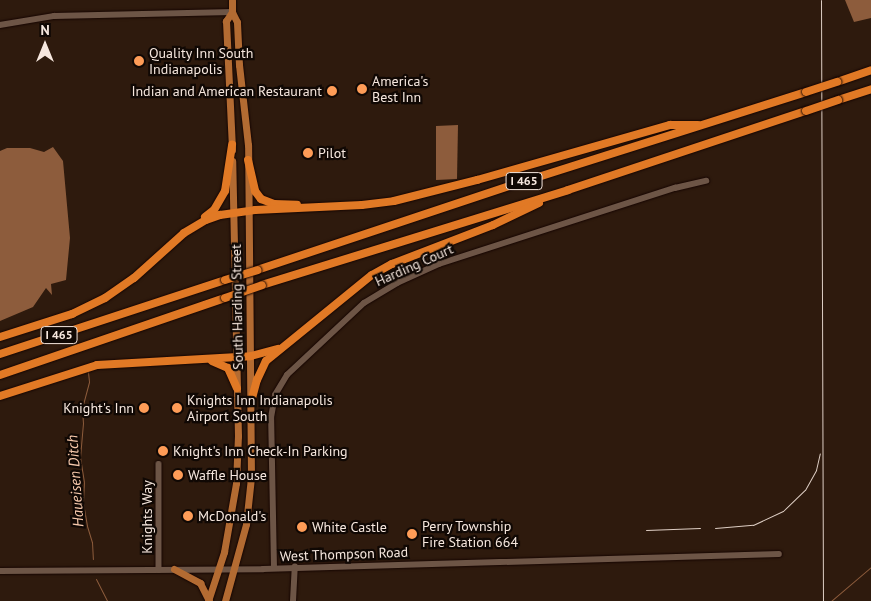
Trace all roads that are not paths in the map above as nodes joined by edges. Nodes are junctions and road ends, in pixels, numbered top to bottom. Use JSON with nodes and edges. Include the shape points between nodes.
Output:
{"nodes":[{"id":1,"x":232,"y":0,"type":"edge"},
{"id":2,"x":232,"y":12,"type":"junction"},
{"id":3,"x":0,"y":25,"type":"edge"},
{"id":4,"x":871,"y":70,"type":"edge"},
{"id":5,"x":871,"y":89,"type":"edge"},
{"id":6,"x":698,"y":125,"type":"junction"},
{"id":7,"x":232,"y":145,"type":"junction"},
{"id":8,"x":248,"y":160,"type":"junction"},
{"id":9,"x":706,"y":181,"type":"dead end"},
{"id":10,"x":568,"y":190,"type":"junction"},
{"id":11,"x":332,"y":206,"type":"junction"},
{"id":12,"x":248,"y":211,"type":"junction"},
{"id":13,"x":233,"y":213,"type":"junction"},
{"id":14,"x":195,"y":226,"type":"junction"},
{"id":15,"x":0,"y":337,"type":"edge"},
{"id":16,"x":286,"y":346,"type":"junction"},
{"id":17,"x":0,"y":354,"type":"edge"},
{"id":18,"x":251,"y":356,"type":"junction"},
{"id":19,"x":236,"y":357,"type":"junction"},
{"id":20,"x":205,"y":360,"type":"junction"},
{"id":21,"x":0,"y":375,"type":"edge"},
{"id":22,"x":237,"y":388,"type":"junction"},
{"id":23,"x":0,"y":396,"type":"edge"},
{"id":24,"x":251,"y":402,"type":"junction"},
{"id":25,"x":159,"y":464,"type":"dead end"},
{"id":26,"x":779,"y":554,"type":"dead end"},
{"id":27,"x":295,"y":567,"type":"junction"},
{"id":28,"x":274,"y":568,"type":"junction"},
{"id":29,"x":220,"y":569,"type":"junction"},
{"id":30,"x":236,"y":569,"type":"junction"},
{"id":31,"x":159,"y":570,"type":"junction"},
{"id":32,"x":174,"y":570,"type":"junction"},
{"id":33,"x":0,"y":571,"type":"edge"},
{"id":34,"x":209,"y":601,"type":"edge"},
{"id":35,"x":225,"y":601,"type":"edge"},
{"id":36,"x":292,"y":601,"type":"edge"}],
"edges":[{"from":1,"to":2,"type":"main road","name":"South Harding Street"},
{"from":2,"to":3,"type":"street","via":[[54,16]]},
{"from":2,"to":7,"type":"main road","name":"South Harding Street","via":[[226,21]]},
{"from":2,"to":8,"type":"main road","name":"South Harding Street","via":[[237,22]]},
{"from":4,"to":6,"type":"highway","number":"I 465","bridge":true},
{"from":5,"to":10,"type":"highway","number":"I 465","bridge":true},
{"from":6,"to":11,"type":"highway","via":[[670,125],[646,131],[423,195],[362,205]]},
{"from":6,"to":17,"type":"highway","number":"I 465","bridge":true},
{"from":7,"to":13,"type":"main road","name":"South Harding Street"},
{"from":7,"to":14,"type":"highway","via":[[223,198]]},
{"from":8,"to":11,"type":"highway","via":[[255,191],[267,202]]},
{"from":8,"to":12,"type":"main road","name":"South Harding Street"},
{"from":9,"to":28,"type":"street","name":"Harding Court","via":[[675,188],[439,264],[364,303],[287,375],[275,395],[271,418]]},
{"from":10,"to":16,"type":"highway","via":[[372,275]]},
{"from":10,"to":21,"type":"highway","number":"I 465","bridge":true,"via":[[262,285]]},
{"from":11,"to":12,"type":"highway"},
{"from":12,"to":13,"type":"highway"},
{"from":12,"to":18,"type":"main road","name":"South Harding Street"},
{"from":13,"to":14,"type":"highway","via":[[213,217]]},
{"from":13,"to":19,"type":"main road","name":"South Harding Street"},
{"from":14,"to":15,"type":"highway","via":[[105,298],[72,314]]},
{"from":16,"to":18,"type":"highway"},
{"from":16,"to":24,"type":"highway","via":[[261,369]]},
{"from":18,"to":19,"type":"highway"},
{"from":18,"to":24,"type":"main road","name":"South Harding Street"},
{"from":19,"to":20,"type":"highway"},
{"from":19,"to":22,"type":"main road","name":"South Harding Street"},
{"from":20,"to":22,"type":"highway","via":[[228,368]]},
{"from":20,"to":23,"type":"highway","via":[[96,365]]},
{"from":22,"to":29,"type":"main road","name":"South Harding Street","via":[[236,483]]},
{"from":24,"to":30,"type":"main road","name":"South Harding Street","via":[[250,498]]},
{"from":25,"to":31,"type":"street","name":"Knights Way"},
{"from":26,"to":27,"type":"street","name":"West Thompson Road"},
{"from":27,"to":28,"type":"street","name":"West Thompson Road"},
{"from":27,"to":36,"type":"street"},
{"from":28,"to":30,"type":"street","name":"West Thompson Road"},
{"from":29,"to":30,"type":"street","name":"West Thompson Road"},
{"from":29,"to":32,"type":"street","name":"West Thompson Road"},
{"from":29,"to":34,"type":"main road","name":"South Harding Street"},
{"from":30,"to":35,"type":"main road","name":"South Harding Street"},
{"from":31,"to":32,"type":"street","name":"West Thompson Road"},
{"from":31,"to":33,"type":"street","name":"West Thompson Road"},
{"from":32,"to":34,"type":"main road","via":[[200,583]]}]}
